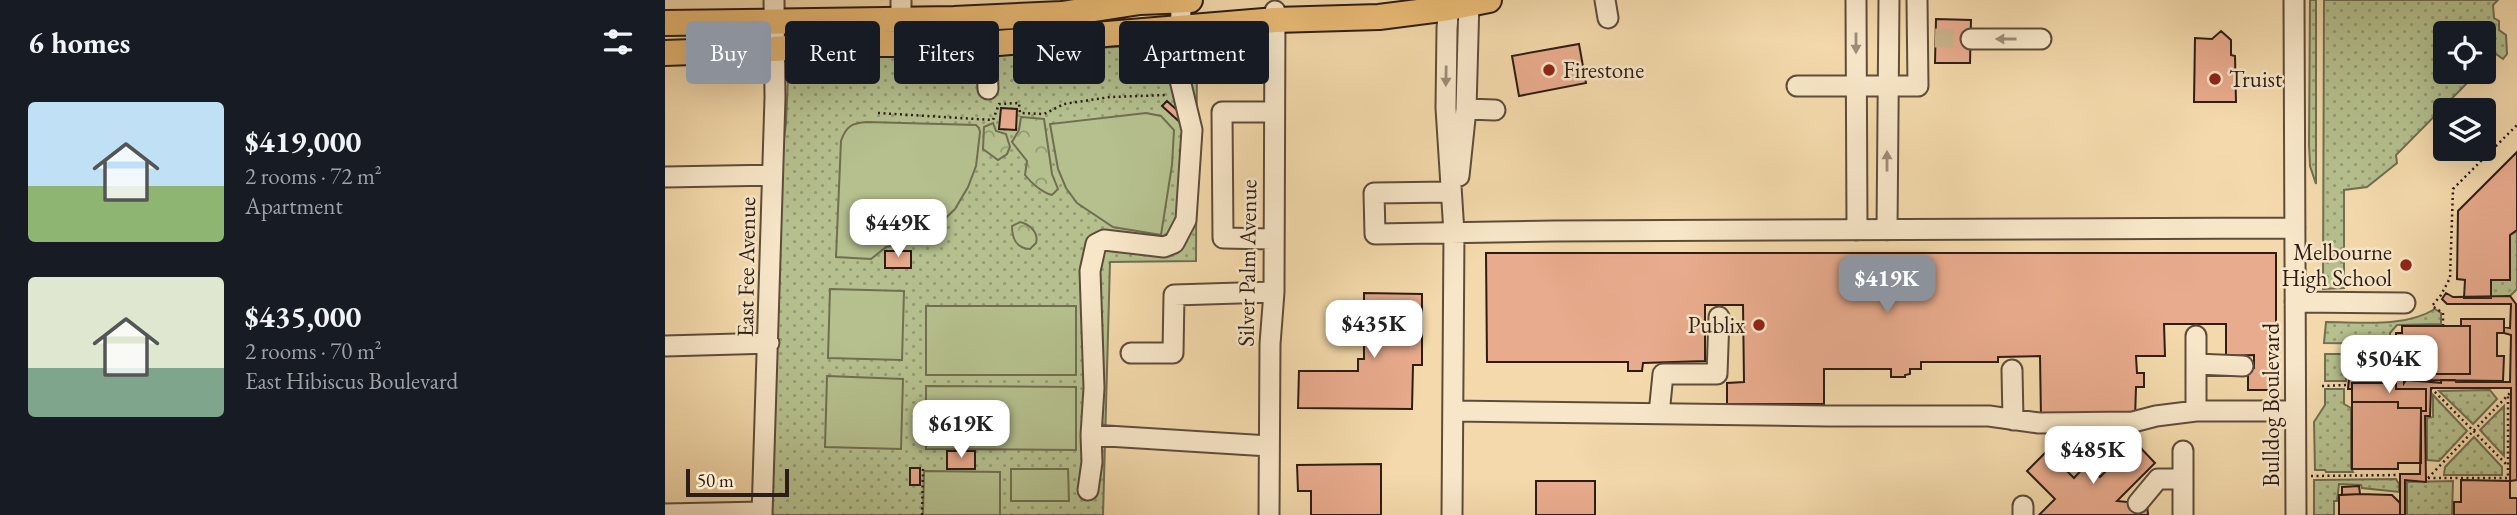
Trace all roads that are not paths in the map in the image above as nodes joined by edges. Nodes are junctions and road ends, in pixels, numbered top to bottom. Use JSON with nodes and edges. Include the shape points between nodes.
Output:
{"nodes":[{"id":1,"x":1181,"y":0,"type":"edge"},
{"id":2,"x":1190,"y":0,"type":"edge"},
{"id":3,"x":1856,"y":0,"type":"edge"},
{"id":4,"x":1889,"y":0,"type":"edge"},
{"id":5,"x":1917,"y":0,"type":"edge"},
{"id":6,"x":2294,"y":0,"type":"edge"},
{"id":7,"x":1139,"y":1,"type":"edge"},
{"id":8,"x":1465,"y":2,"type":"edge"},
{"id":9,"x":1070,"y":6,"type":"edge"},
{"id":10,"x":901,"y":9,"type":"edge"},
{"id":11,"x":774,"y":10,"type":"edge"},
{"id":12,"x":1275,"y":15,"type":"junction"},
{"id":13,"x":1139,"y":21,"type":"edge"},
{"id":14,"x":1179,"y":21,"type":"edge"},
{"id":15,"x":1227,"y":21,"type":"edge"},
{"id":16,"x":665,"y":23,"type":"edge"},
{"id":17,"x":1119,"y":33,"type":"edge"},
{"id":18,"x":1971,"y":39,"type":"tunnel mouth"},
{"id":19,"x":2041,"y":39,"type":"dead end"},
{"id":20,"x":999,"y":43,"type":"edge"},
{"id":21,"x":894,"y":44,"type":"edge"},
{"id":22,"x":774,"y":49,"type":"junction"},
{"id":23,"x":665,"y":53,"type":"edge"},
{"id":24,"x":988,"y":84,"type":"edge"},
{"id":25,"x":1181,"y":84,"type":"edge"},
{"id":26,"x":1797,"y":86,"type":"dead end"},
{"id":27,"x":1856,"y":86,"type":"junction"},
{"id":28,"x":1889,"y":86,"type":"junction"},
{"id":29,"x":988,"y":89,"type":"dead end"},
{"id":30,"x":1466,"y":109,"type":"junction"},
{"id":31,"x":1495,"y":110,"type":"dead end"},
{"id":32,"x":1274,"y":112,"type":"junction"},
{"id":33,"x":772,"y":175,"type":"junction"},
{"id":34,"x":665,"y":177,"type":"edge"},
{"id":35,"x":1451,"y":192,"type":"junction"},
{"id":36,"x":2295,"y":229,"type":"junction"},
{"id":37,"x":1857,"y":230,"type":"junction"},
{"id":38,"x":1887,"y":230,"type":"junction"},
{"id":39,"x":1454,"y":233,"type":"junction"},
{"id":40,"x":1274,"y":239,"type":"junction"},
{"id":41,"x":1274,"y":292,"type":"junction"},
{"id":42,"x":2295,"y":302,"type":"junction"},
{"id":43,"x":2405,"y":303,"type":"dead end"},
{"id":44,"x":1719,"y":317,"type":"dead end"},
{"id":45,"x":2196,"y":336,"type":"dead end"},
{"id":46,"x":769,"y":343,"type":"junction"},
{"id":47,"x":665,"y":346,"type":"edge"},
{"id":48,"x":1131,"y":353,"type":"dead end"},
{"id":49,"x":2196,"y":364,"type":"junction"},
{"id":50,"x":2243,"y":366,"type":"dead end"},
{"id":51,"x":2012,"y":370,"type":"dead end"},
{"id":52,"x":1453,"y":411,"type":"junction"},
{"id":53,"x":2196,"y":411,"type":"junction"},
{"id":54,"x":2295,"y":411,"type":"junction"},
{"id":55,"x":1659,"y":414,"type":"junction"},
{"id":56,"x":2013,"y":420,"type":"junction"},
{"id":57,"x":1091,"y":435,"type":"junction"},
{"id":58,"x":1269,"y":446,"type":"junction"},
{"id":59,"x":2183,"y":451,"type":"dead end"},
{"id":60,"x":2183,"y":479,"type":"junction"},
{"id":61,"x":1088,"y":490,"type":"dead end"},
{"id":62,"x":2138,"y":503,"type":"dead end"},
{"id":63,"x":762,"y":513,"type":"edge"},
{"id":64,"x":665,"y":514,"type":"edge"},
{"id":65,"x":1269,"y":515,"type":"edge"},
{"id":66,"x":1452,"y":515,"type":"edge"},
{"id":67,"x":2183,"y":515,"type":"edge"},
{"id":68,"x":2296,"y":515,"type":"edge"}],
"edges":[{"from":1,"to":2,"type":"main road"},
{"from":1,"to":7,"type":"main road"},
{"from":1,"to":14,"type":"street"},
{"from":3,"to":27,"type":"street","one_way":true},
{"from":4,"to":28,"type":"street"},
{"from":5,"to":28,"type":"street","via":[[1927,38],[1918,86]]},
{"from":6,"to":36,"type":"street","name":"Bulldog Boulevard"},
{"from":7,"to":9,"type":"main road"},
{"from":7,"to":13,"type":"street"},
{"from":8,"to":12,"type":"main road","via":[[1379,17]]},
{"from":8,"to":30,"type":"street"},
{"from":8,"to":35,"type":"street","one_way":true,"via":[[1446,108]]},
{"from":9,"to":10,"type":"main road","via":[[954,19]]},
{"from":10,"to":11,"type":"main road"},
{"from":11,"to":16,"type":"main road"},
{"from":11,"to":22,"type":"street","name":"East Fee Avenue"},
{"from":12,"to":15,"type":"main road"},
{"from":12,"to":32,"type":"street","name":"Silver Palm Avenue"},
{"from":17,"to":20,"type":"main road"},
{"from":19,"to":18,"type":"street","one_way":true},
{"from":21,"to":22,"type":"main road"},
{"from":22,"to":23,"type":"main road"},
{"from":22,"to":33,"type":"street","name":"East Fee Avenue"},
{"from":24,"to":29,"type":"street"},
{"from":25,"to":57,"type":"street","via":[[1192,130],[1186,220],[1174,243],[1164,247],[1104,240],[1096,244],[1090,271]]},
{"from":26,"to":27,"type":"street"},
{"from":27,"to":28,"type":"street"},
{"from":27,"to":37,"type":"street"},
{"from":38,"to":28,"type":"street","one_way":true},
{"from":30,"to":31,"type":"street"},
{"from":30,"to":39,"type":"street"},
{"from":32,"to":40,"type":"street","name":"Silver Palm Avenue"},
{"from":32,"to":40,"type":"street","via":[[1222,112],[1223,239]]},
{"from":33,"to":34,"type":"street"},
{"from":33,"to":46,"type":"street","name":"East Fee Avenue"},
{"from":35,"to":39,"type":"street"},
{"from":35,"to":39,"type":"street","via":[[1374,193],[1375,234]]},
{"from":36,"to":38,"type":"street"},
{"from":36,"to":42,"type":"street","name":"Bulldog Boulevard"},
{"from":37,"to":38,"type":"street"},
{"from":37,"to":39,"type":"street"},
{"from":39,"to":52,"type":"street"},
{"from":40,"to":41,"type":"street","name":"Silver Palm Avenue"},
{"from":41,"to":48,"type":"street","via":[[1174,295],[1173,353]]},
{"from":41,"to":58,"type":"street","name":"Silver Palm Avenue"},
{"from":42,"to":43,"type":"street"},
{"from":42,"to":54,"type":"street","name":"Bulldog Boulevard"},
{"from":44,"to":55,"type":"street","via":[[1717,374],[1663,374]]},
{"from":45,"to":49,"type":"street"},
{"from":46,"to":47,"type":"street"},
{"from":46,"to":63,"type":"street","name":"East Fee Avenue"},
{"from":49,"to":50,"type":"street"},
{"from":49,"to":53,"type":"street"},
{"from":51,"to":56,"type":"street"},
{"from":52,"to":55,"type":"street"},
{"from":52,"to":66,"type":"street"},
{"from":53,"to":54,"type":"street"},
{"from":53,"to":56,"type":"street","via":[[2133,422]]},
{"from":54,"to":68,"type":"street","name":"Bulldog Boulevard"},
{"from":55,"to":56,"type":"street","via":[[1989,416]]},
{"from":57,"to":58,"type":"street"},
{"from":57,"to":61,"type":"street"},
{"from":58,"to":65,"type":"street","name":"Silver Palm Avenue"},
{"from":59,"to":60,"type":"street"},
{"from":60,"to":62,"type":"street","via":[[2158,479]]},
{"from":60,"to":67,"type":"street"},
{"from":63,"to":64,"type":"street"}]}
